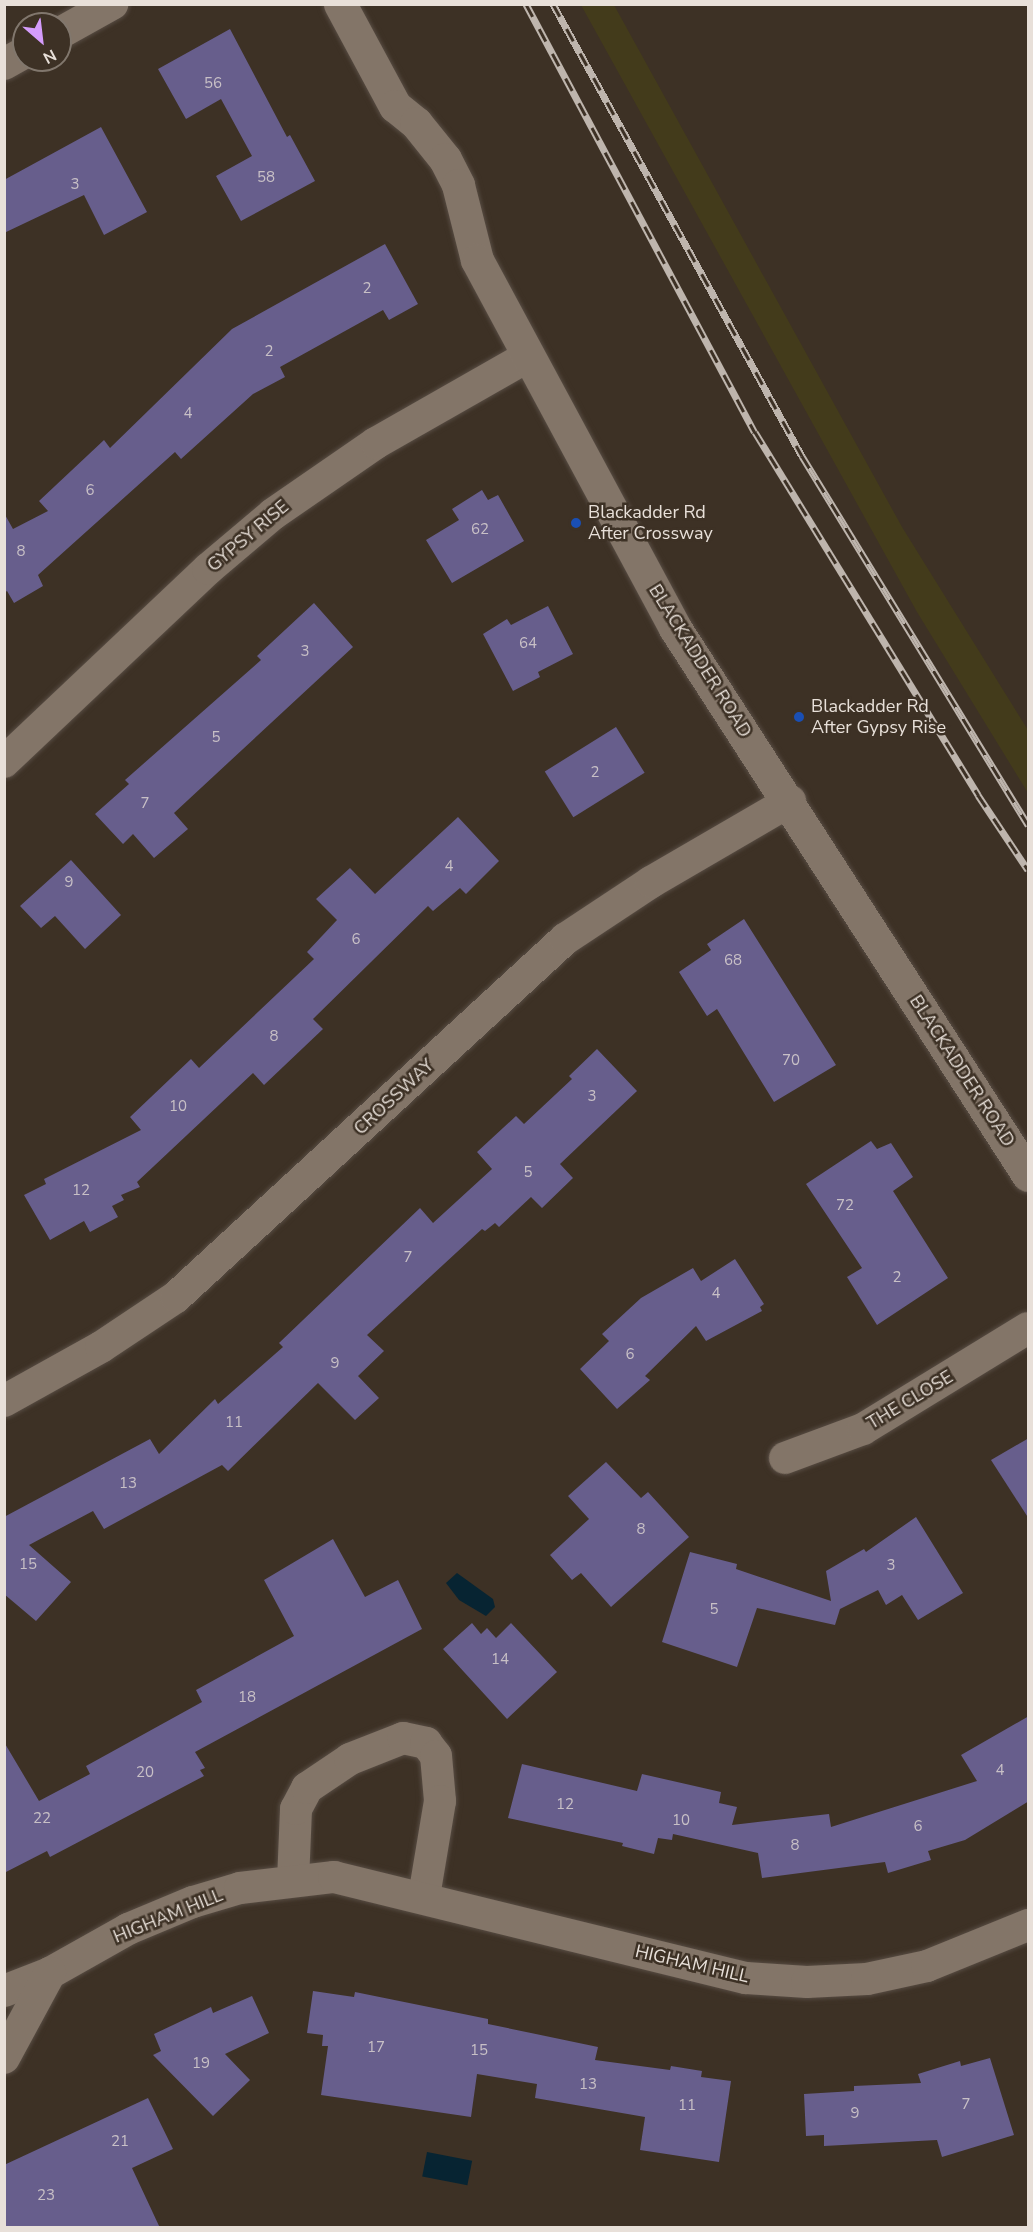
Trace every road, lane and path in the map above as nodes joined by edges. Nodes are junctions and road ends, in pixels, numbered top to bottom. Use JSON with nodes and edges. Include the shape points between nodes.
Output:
{"nodes":[{"id":1,"x":112,"y":4,"type":"edge"},
{"id":2,"x":340,"y":4,"type":"edge"},
{"id":3,"x":72,"y":26,"type":"edge"},
{"id":4,"x":527,"y":357,"type":"junction"},
{"id":5,"x":4,"y":762,"type":"edge"},
{"id":6,"x":790,"y":801,"type":"junction"},
{"id":7,"x":1029,"y":1175,"type":"edge"},
{"id":8,"x":1029,"y":1328,"type":"edge"},
{"id":9,"x":4,"y":1401,"type":"edge"},
{"id":10,"x":785,"y":1458,"type":"dead end"},
{"id":11,"x":293,"y":1881,"type":"junction"},
{"id":12,"x":424,"y":1897,"type":"junction"},
{"id":13,"x":1029,"y":1925,"type":"edge"},
{"id":14,"x":50,"y":1973,"type":"junction"},
{"id":15,"x":4,"y":1991,"type":"edge"},
{"id":16,"x":4,"y":2058,"type":"edge"}],
"edges":[{"from":1,"to":3,"type":"street"},
{"from":2,"to":4,"type":"street","name":"BLACKADDER ROAD","via":[[394,106],[416,123],[445,159],[459,185],[477,260]]},
{"from":4,"to":5,"type":"street","name":"GYPSY RISE","via":[[368,449],[273,514],[208,569]]},
{"from":4,"to":6,"type":"street","name":"BLACKADDER ROAD","via":[[675,628]]},
{"from":6,"to":7,"type":"street","name":"BLACKADDER ROAD"},
{"from":6,"to":9,"type":"street","name":"CROSSWAY","via":[[651,882],[565,939],[176,1297],[101,1347]]},
{"from":8,"to":10,"type":"street","name":"THE CLOSE","via":[[863,1429]]},
{"from":11,"to":12,"type":"street","name":"HIGHAM HILL","via":[[334,1877]]},
{"from":11,"to":12,"type":"street","via":[[297,1809],[308,1788],[350,1759],[403,1738],[426,1743],[436,1756],[440,1801]]},
{"from":11,"to":14,"type":"street","name":"HIGHAM HILL","via":[[240,1888],[193,1902],[128,1929]]},
{"from":12,"to":13,"type":"street","name":"HIGHAM HILL","via":[[746,1978],[807,1982],[867,1979],[927,1966]]},
{"from":14,"to":15,"type":"street","name":"HIGHAM HILL"},
{"from":14,"to":16,"type":"street"}]}
